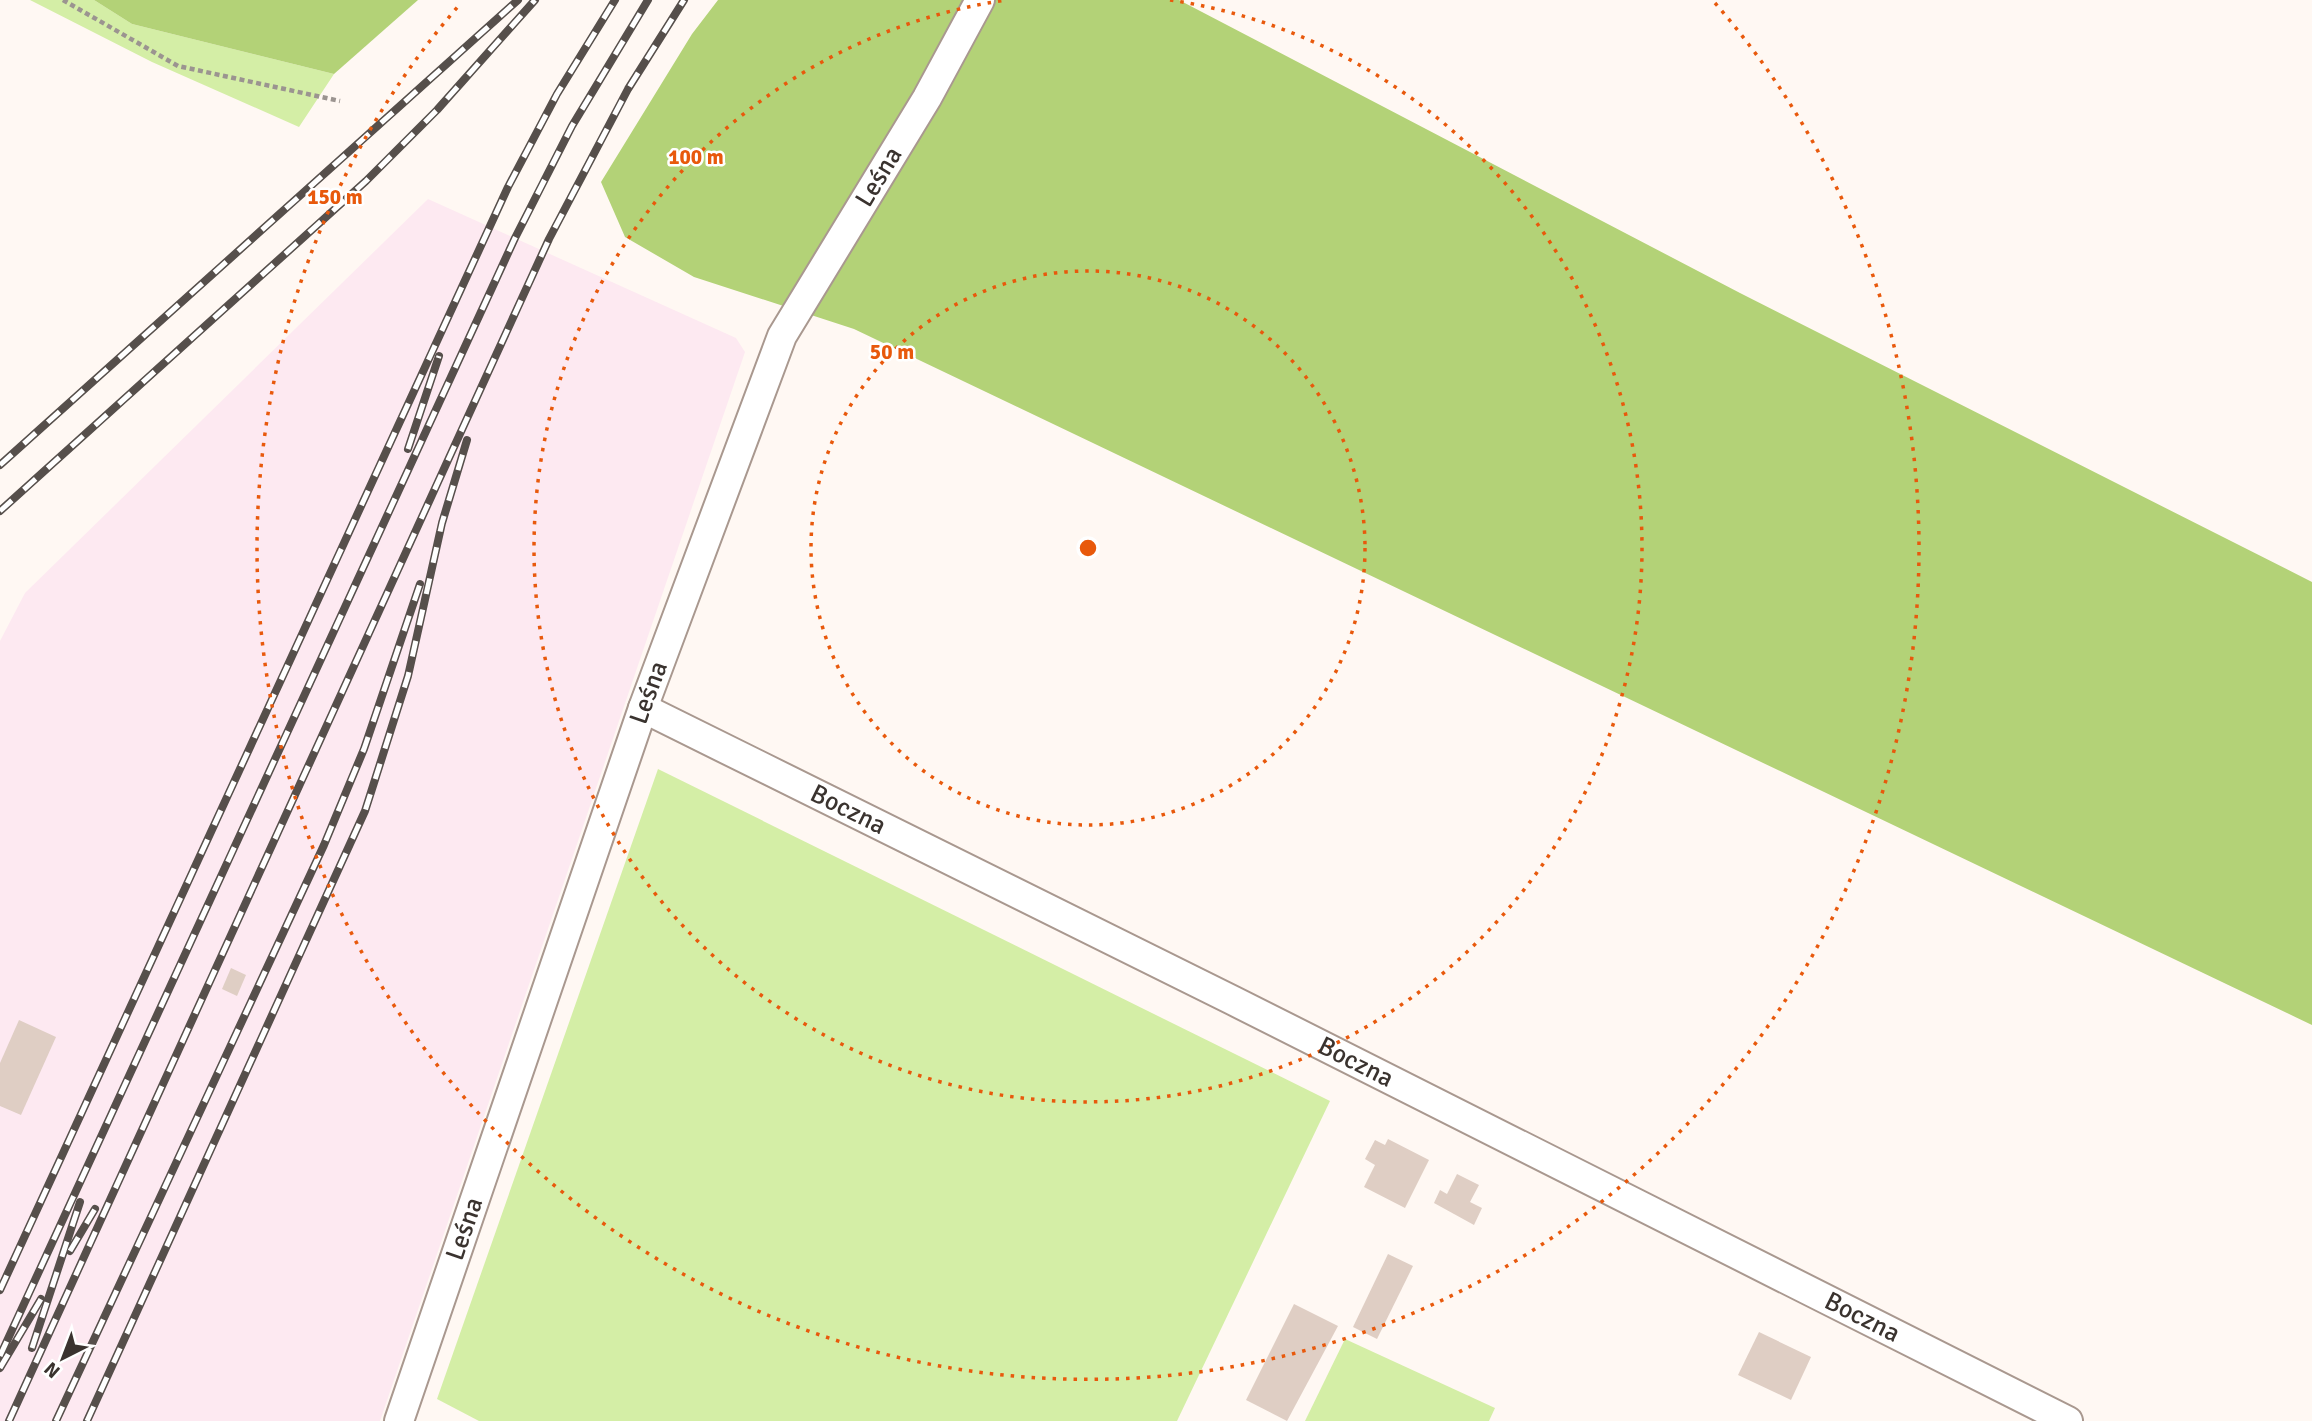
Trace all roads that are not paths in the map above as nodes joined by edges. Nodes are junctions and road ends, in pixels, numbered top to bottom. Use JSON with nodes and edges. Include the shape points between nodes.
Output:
{"nodes":[{"id":1,"x":980,"y":0,"type":"edge"},
{"id":2,"x":643,"y":708,"type":"junction"},
{"id":3,"x":399,"y":1421,"type":"edge"},
{"id":4,"x":2068,"y":1421,"type":"edge"}],
"edges":[{"from":1,"to":2,"type":"street","name":"Leśna","via":[[927,98],[782,336]]},
{"from":2,"to":3,"type":"street","name":"Leśna"},
{"from":2,"to":4,"type":"street","name":"Boczna"}]}
